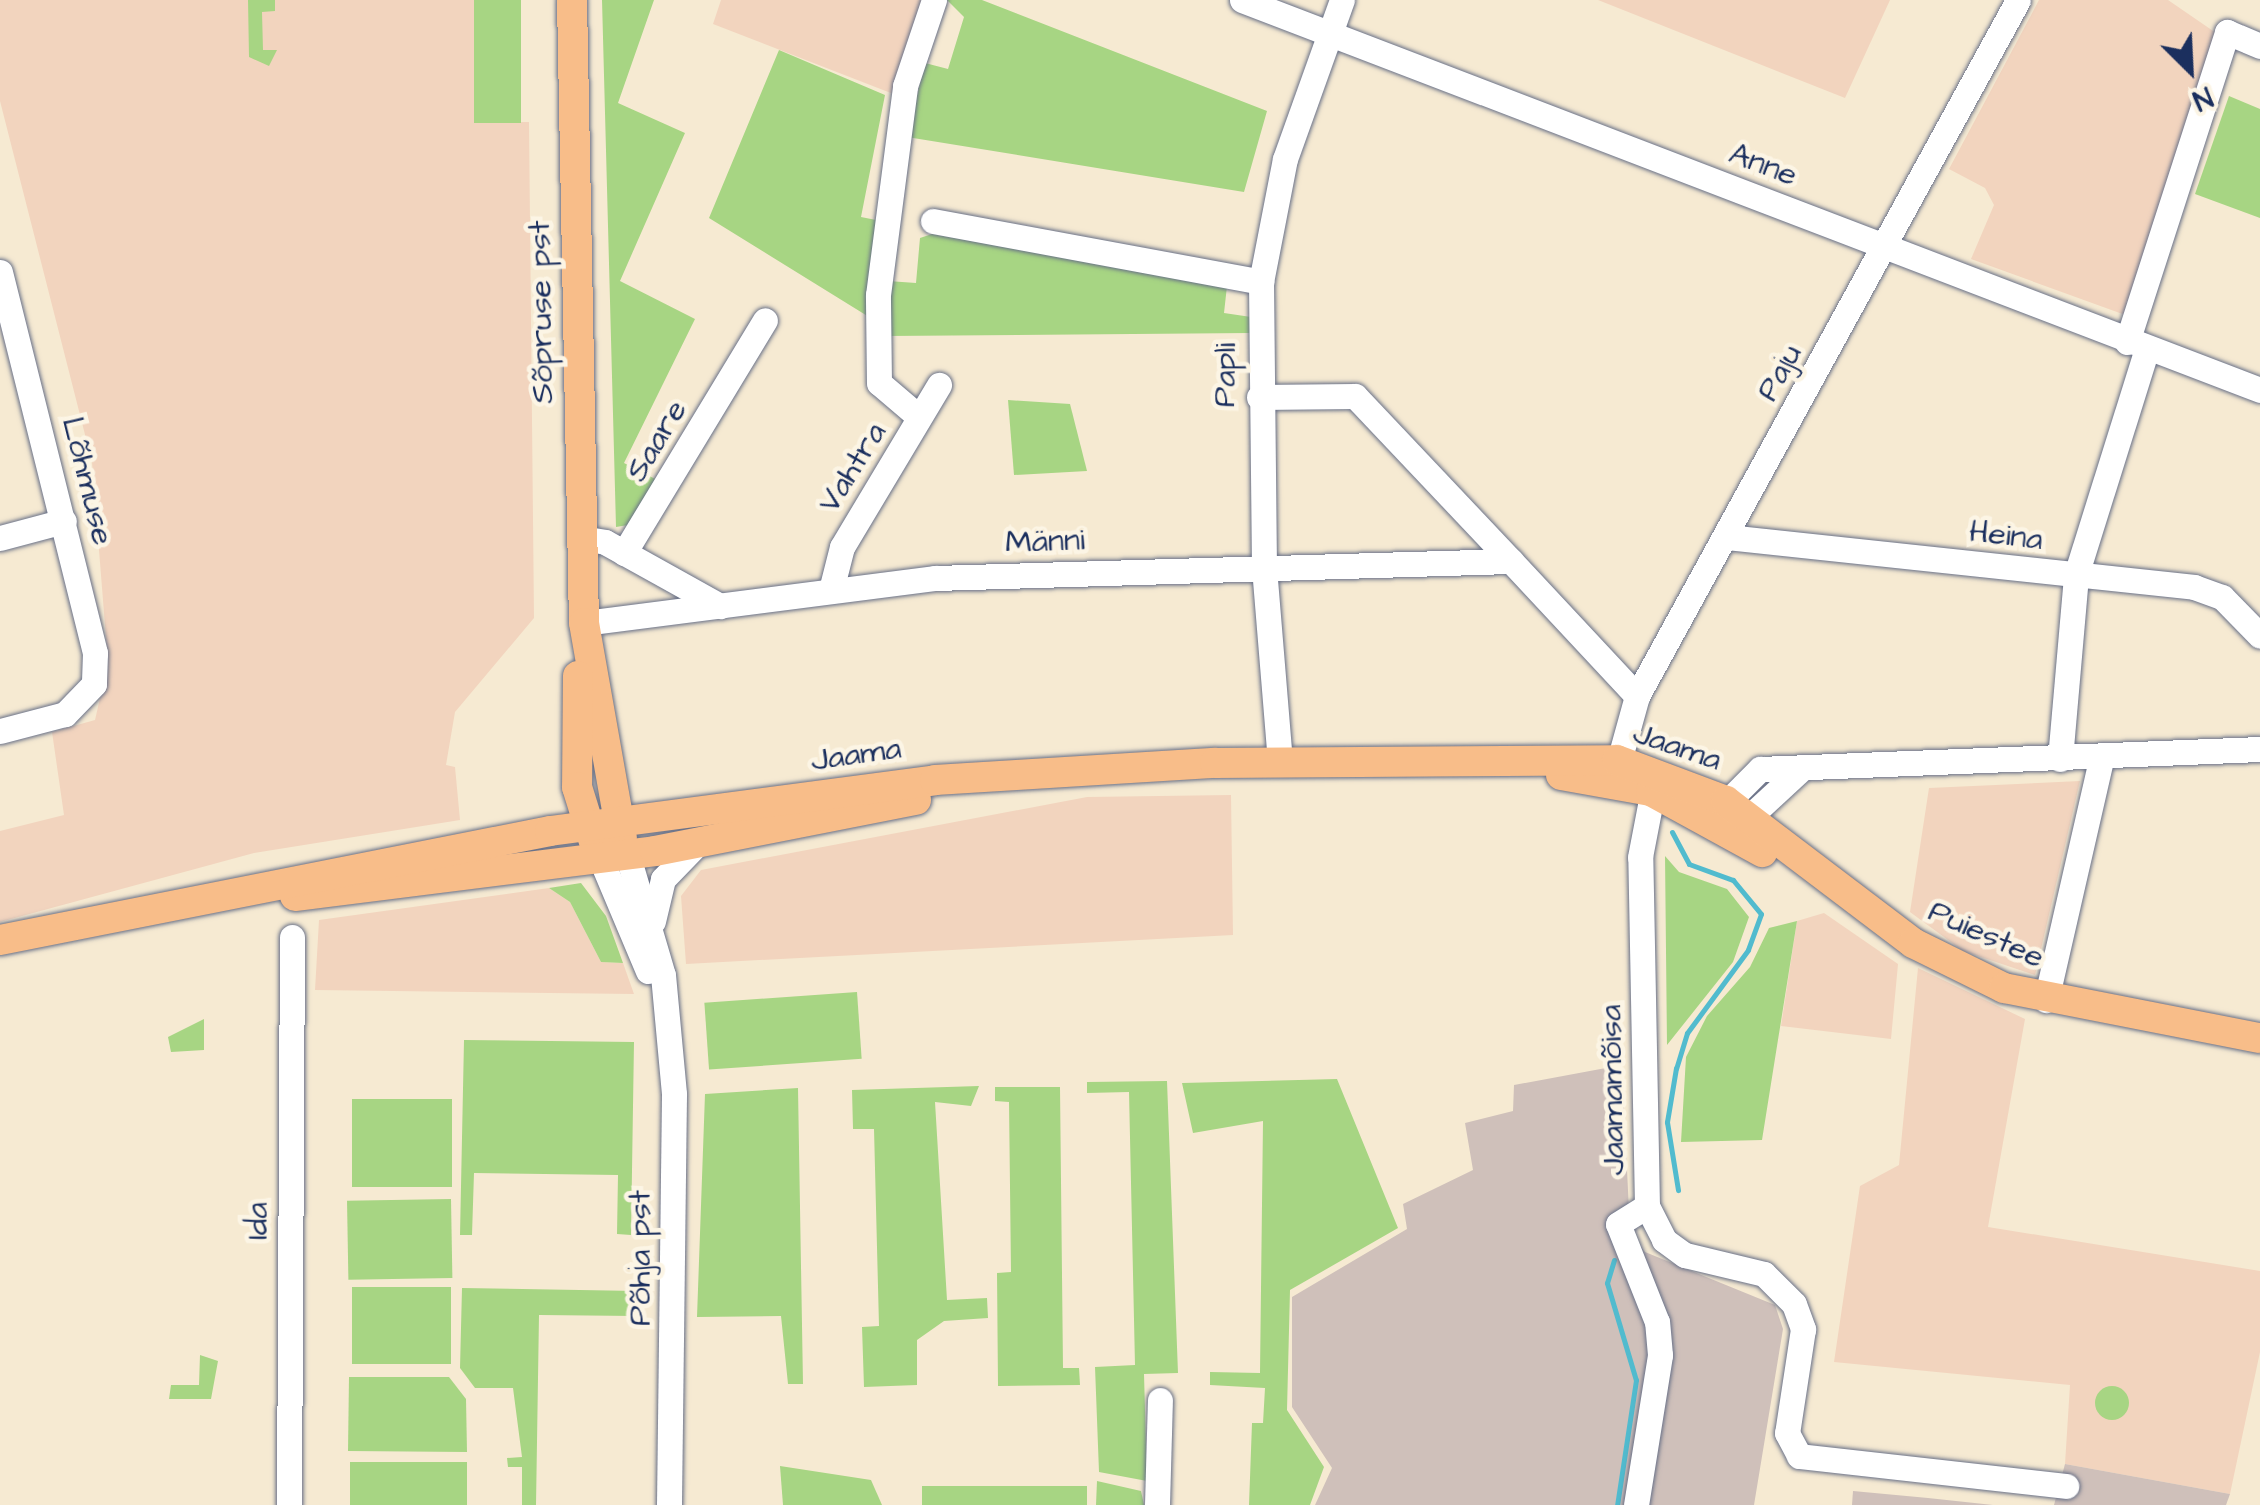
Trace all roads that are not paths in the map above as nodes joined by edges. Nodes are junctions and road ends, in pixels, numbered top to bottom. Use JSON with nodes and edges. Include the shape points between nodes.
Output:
{"nodes":[{"id":1,"x":572,"y":0,"type":"edge"},
{"id":2,"x":934,"y":0,"type":"edge"},
{"id":3,"x":1242,"y":0,"type":"edge"},
{"id":4,"x":1342,"y":0,"type":"edge"},
{"id":5,"x":2018,"y":0,"type":"edge"},
{"id":6,"x":1328,"y":34,"type":"junction"},
{"id":7,"x":2260,"y":46,"type":"edge"},
{"id":8,"x":933,"y":221,"type":"dead end"},
{"id":9,"x":1886,"y":247,"type":"junction"},
{"id":10,"x":0,"y":272,"type":"edge"},
{"id":11,"x":1262,"y":282,"type":"junction"},
{"id":12,"x":765,"y":320,"type":"dead end"},
{"id":13,"x":6,"y":323,"type":"edge"},
{"id":14,"x":2137,"y":346,"type":"junction"},
{"id":15,"x":939,"y":385,"type":"dead end"},
{"id":16,"x":2260,"y":390,"type":"edge"},
{"id":17,"x":1259,"y":397,"type":"junction"},
{"id":18,"x":919,"y":418,"type":"junction"},
{"id":19,"x":64,"y":521,"type":"junction"},
{"id":20,"x":1727,"y":536,"type":"junction"},
{"id":21,"x":0,"y":538,"type":"edge"},
{"id":22,"x":581,"y":538,"type":"junction"},
{"id":23,"x":624,"y":553,"type":"junction"},
{"id":24,"x":1512,"y":561,"type":"junction"},
{"id":25,"x":1264,"y":568,"type":"junction"},
{"id":26,"x":2076,"y":575,"type":"junction"},
{"id":27,"x":675,"y":587,"type":"junction"},
{"id":28,"x":831,"y":590,"type":"junction"},
{"id":29,"x":720,"y":606,"type":"junction"},
{"id":30,"x":672,"y":615,"type":"junction"},
{"id":31,"x":584,"y":623,"type":"junction"},
{"id":32,"x":2260,"y":636,"type":"edge"},
{"id":33,"x":1637,"y":696,"type":"junction"},
{"id":34,"x":0,"y":731,"type":"edge"},
{"id":35,"x":2260,"y":749,"type":"edge"},
{"id":36,"x":2102,"y":756,"type":"junction"},
{"id":37,"x":2060,"y":758,"type":"junction"},
{"id":38,"x":1280,"y":762,"type":"junction"},
{"id":39,"x":1615,"y":772,"type":"junction"},
{"id":40,"x":1654,"y":780,"type":"junction"},
{"id":41,"x":1729,"y":816,"type":"junction"},
{"id":42,"x":608,"y":840,"type":"junction"},
{"id":43,"x":697,"y":844,"type":"junction"},
{"id":44,"x":652,"y":931,"type":"junction"},
{"id":45,"x":292,"y":938,"type":"dead end"},
{"id":46,"x":0,"y":940,"type":"edge"},
{"id":47,"x":0,"y":956,"type":"edge"},
{"id":48,"x":2046,"y":1000,"type":"junction"},
{"id":49,"x":666,"y":1012,"type":"junction"},
{"id":50,"x":2260,"y":1038,"type":"edge"},
{"id":51,"x":1647,"y":1206,"type":"junction"},
{"id":52,"x":1160,"y":1400,"type":"dead end"},
{"id":53,"x":2066,"y":1486,"type":"dead end"},
{"id":54,"x":289,"y":1505,"type":"edge"},
{"id":55,"x":669,"y":1505,"type":"edge"},
{"id":56,"x":1156,"y":1505,"type":"edge"},
{"id":57,"x":1636,"y":1505,"type":"edge"}],
"edges":[{"from":1,"to":22,"type":"main road","name":"Sõpruse pst"},
{"from":2,"to":18,"type":"street","via":[[905,86],[878,295],[879,383]]},
{"from":3,"to":6,"type":"street","name":"Anne"},
{"from":4,"to":6,"type":"street","name":"Papli"},
{"from":5,"to":9,"type":"street","name":"Paju"},
{"from":6,"to":9,"type":"street","name":"Anne"},
{"from":6,"to":11,"type":"street","name":"Papli","via":[[1285,159]]},
{"from":7,"to":14,"type":"street","via":[[2227,32]]},
{"from":8,"to":11,"type":"street"},
{"from":9,"to":14,"type":"street","name":"Anne"},
{"from":9,"to":20,"type":"street","name":"Paju"},
{"from":10,"to":13,"type":"street","name":"Lõhmuse"},
{"from":11,"to":17,"type":"street","name":"Papli"},
{"from":12,"to":23,"type":"street","name":"Saare"},
{"from":13,"to":19,"type":"street","name":"Lõhmuse"},
{"from":14,"to":16,"type":"street","name":"Anne"},
{"from":14,"to":26,"type":"street"},
{"from":15,"to":18,"type":"street","name":"Vahtra"},
{"from":17,"to":24,"type":"street","via":[[1354,396]]},
{"from":17,"to":25,"type":"street","name":"Papli"},
{"from":18,"to":28,"type":"street","name":"Vahtra","via":[[842,547]]},
{"from":19,"to":21,"type":"street"},
{"from":19,"to":34,"type":"street","name":"Lõhmuse","via":[[95,653],[94,684],[64,714]]},
{"from":20,"to":26,"type":"street","name":"Heina"},
{"from":20,"to":33,"type":"street","name":"Paju"},
{"from":22,"to":23,"type":"street"},
{"from":22,"to":31,"type":"main road","name":"Sõpruse pst"},
{"from":23,"to":27,"type":"street"},
{"from":24,"to":25,"type":"street","name":"Männi"},
{"from":24,"to":33,"type":"street"},
{"from":25,"to":28,"type":"street","name":"Männi","via":[[935,578]]},
{"from":25,"to":38,"type":"street","name":"Papli"},
{"from":26,"to":32,"type":"street","name":"Heina","via":[[2194,586],[2222,597]]},
{"from":26,"to":37,"type":"street"},
{"from":27,"to":29,"type":"street"},
{"from":27,"to":30,"type":"street"},
{"from":28,"to":29,"type":"street","name":"Männi"},
{"from":29,"to":30,"type":"street","name":"Männi"},
{"from":30,"to":31,"type":"street","name":"Männi"},
{"from":31,"to":42,"type":"main road","name":"Sõpruse pst"},
{"from":33,"to":39,"type":"street","name":"Paju"},
{"from":35,"to":36,"type":"street","name":"Jaama"},
{"from":36,"to":37,"type":"street","name":"Jaama"},
{"from":36,"to":48,"type":"street"},
{"from":37,"to":41,"type":"street","name":"Jaama","via":[[1760,769]]},
{"from":38,"to":39,"type":"main road","name":"Jaama"},
{"from":38,"to":42,"type":"main road","name":"Jaama","via":[[1029,770]]},
{"from":39,"to":40,"type":"main road","name":"Jaama"},
{"from":39,"to":43,"type":"main road","name":"Jaama","via":[[1034,783]]},
{"from":40,"to":41,"type":"main road","name":"Jaama"},
{"from":40,"to":51,"type":"street","name":"Jaamamõisa","via":[[1640,857]]},
{"from":41,"to":48,"type":"main road","name":"Puiestee","via":[[1961,969]]},
{"from":42,"to":43,"type":"main road","name":"Jaama"},
{"from":42,"to":44,"type":"street","name":"Põhja pst"},
{"from":42,"to":46,"type":"main road","name":"Jaama","via":[[264,882]]},
{"from":42,"to":47,"type":"main road","name":"Jaama","via":[[266,900]]},
{"from":42,"to":49,"type":"street","name":"Põhja pst"},
{"from":43,"to":44,"type":"street","via":[[663,878]]},
{"from":44,"to":49,"type":"street","name":"Põhja pst"},
{"from":45,"to":54,"type":"street","name":"Ida"},
{"from":48,"to":50,"type":"main road","name":"Puiestee"},
{"from":49,"to":55,"type":"street","name":"Põhja pst"},
{"from":51,"to":53,"type":"street","via":[[1664,1240],[1685,1255],[1764,1274],[1794,1304],[1803,1329],[1787,1432],[1799,1456]]},
{"from":51,"to":57,"type":"street","name":"Jaamamõisa","via":[[1618,1224],[1657,1322],[1660,1355]]},
{"from":52,"to":56,"type":"street"}]}
